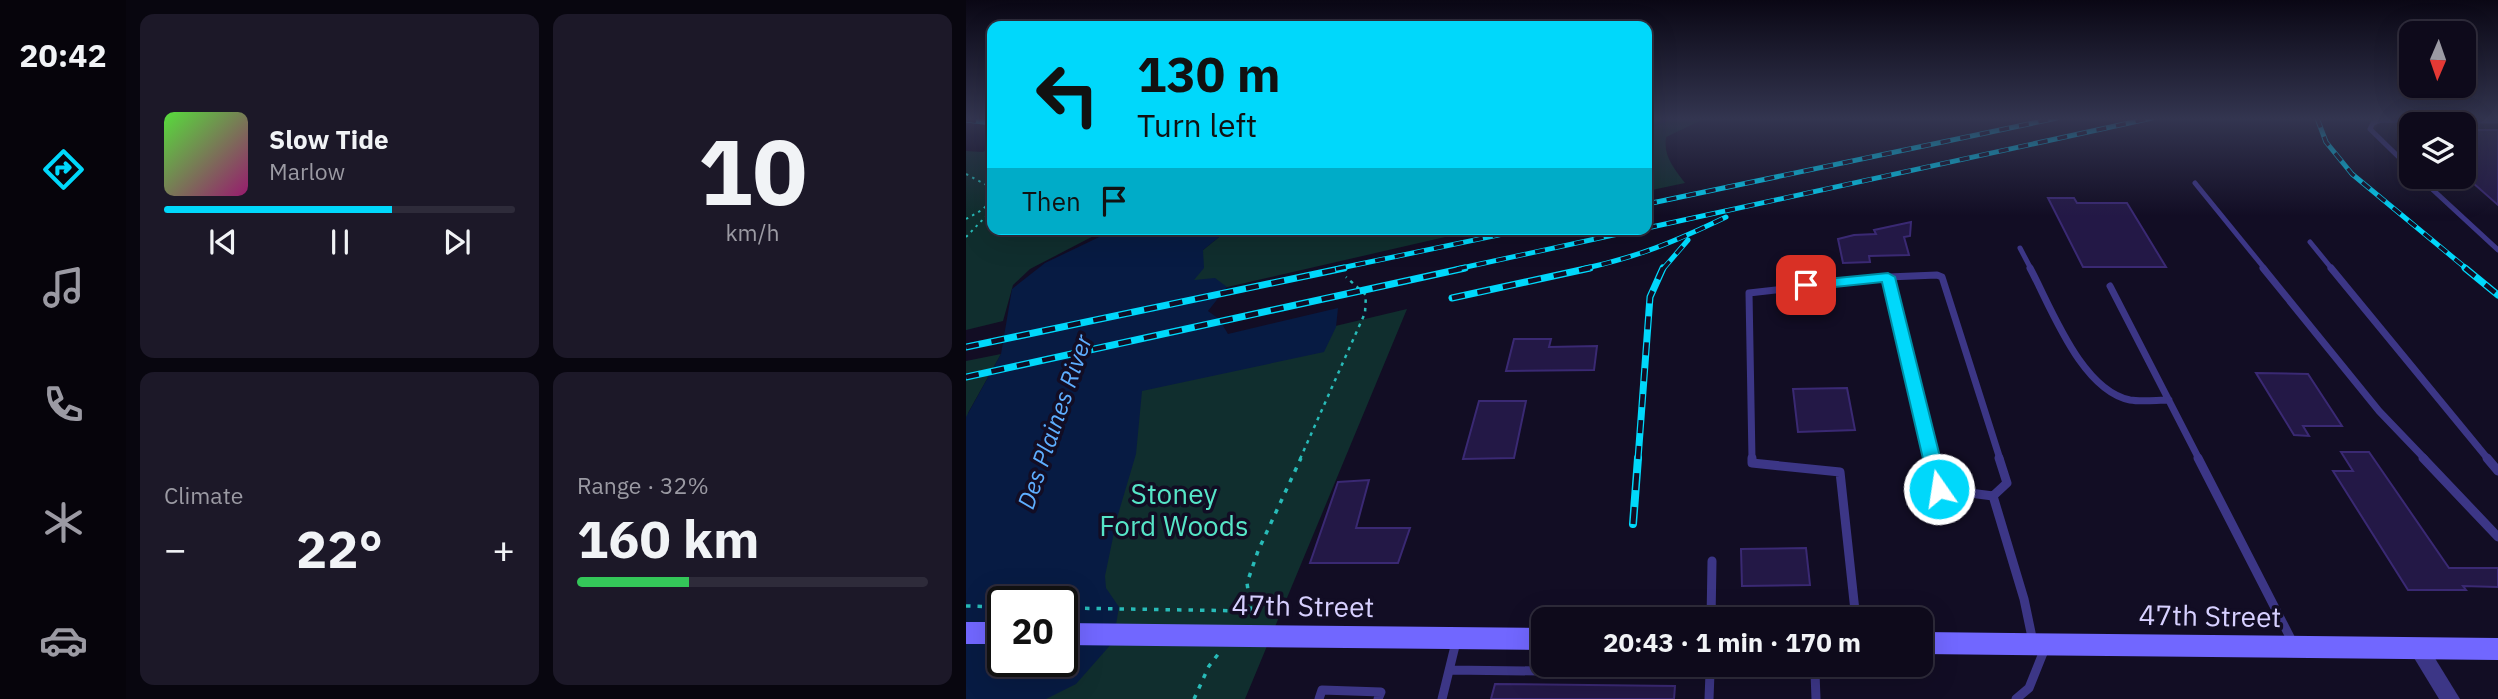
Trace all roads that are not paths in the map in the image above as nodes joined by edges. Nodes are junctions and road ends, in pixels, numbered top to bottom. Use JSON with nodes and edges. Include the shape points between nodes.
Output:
{"nodes":[{"id":1,"x":2195,"y":183,"type":"dead end"},
{"id":2,"x":2431,"y":189,"type":"edge"},
{"id":3,"x":2311,"y":242,"type":"dead end"},
{"id":4,"x":2020,"y":248,"type":"dead end"},
{"id":5,"x":2498,"y":250,"type":"edge"},
{"id":6,"x":1888,"y":277,"type":"junction"},
{"id":7,"x":2110,"y":286,"type":"dead end"},
{"id":8,"x":2169,"y":400,"type":"junction"},
{"id":9,"x":2498,"y":471,"type":"edge"},
{"id":10,"x":1993,"y":496,"type":"junction"},
{"id":11,"x":2498,"y":537,"type":"edge"},
{"id":12,"x":1712,"y":561,"type":"dead end"},
{"id":13,"x":1711,"y":607,"type":"edge"},
{"id":14,"x":1855,"y":607,"type":"edge"},
{"id":15,"x":966,"y":633,"type":"edge"},
{"id":16,"x":987,"y":633,"type":"edge"},
{"id":17,"x":1078,"y":634,"type":"edge"},
{"id":18,"x":1457,"y":638,"type":"junction"},
{"id":19,"x":1531,"y":639,"type":"edge"},
{"id":20,"x":1933,"y":643,"type":"edge"},
{"id":21,"x":2040,"y":644,"type":"junction"},
{"id":22,"x":2295,"y":647,"type":"junction"},
{"id":23,"x":2418,"y":648,"type":"junction"},
{"id":24,"x":2498,"y":649,"type":"edge"},
{"id":25,"x":1450,"y":670,"type":"junction"},
{"id":26,"x":1531,"y":670,"type":"edge"},
{"id":27,"x":1710,"y":677,"type":"edge"},
{"id":28,"x":1815,"y":677,"type":"edge"},
{"id":29,"x":1319,"y":699,"type":"edge"},
{"id":30,"x":1378,"y":699,"type":"edge"},
{"id":31,"x":1442,"y":699,"type":"edge"},
{"id":32,"x":1709,"y":699,"type":"edge"},
{"id":33,"x":1816,"y":699,"type":"edge"},
{"id":34,"x":2016,"y":699,"type":"edge"},
{"id":35,"x":2450,"y":699,"type":"edge"}],
"edges":[{"from":1,"to":11,"type":"lane","via":[[2379,411]]},
{"from":2,"to":5,"type":"lane"},
{"from":3,"to":9,"type":"lane"},
{"from":4,"to":8,"type":"lane","via":[[2079,360],[2093,377],[2130,400]]},
{"from":6,"to":10,"type":"lane","via":[[1939,489]]},
{"from":6,"to":10,"type":"lane","via":[[1942,277],[2007,483]]},
{"from":6,"to":14,"type":"lane","via":[[1751,291],[1748,295],[1752,463],[1840,472]]},
{"from":7,"to":8,"type":"lane"},
{"from":8,"to":22,"type":"lane"},
{"from":10,"to":21,"type":"lane"},
{"from":12,"to":13,"type":"lane"},
{"from":15,"to":16,"type":"main road"},
{"from":17,"to":18,"type":"main road","name":"47th Street"},
{"from":18,"to":19,"type":"main road","name":"47th Street"},
{"from":18,"to":25,"type":"lane"},
{"from":20,"to":21,"type":"main road","name":"47th Street"},
{"from":21,"to":22,"type":"main road","name":"47th Street"},
{"from":21,"to":34,"type":"lane","via":[[2029,688]]},
{"from":22,"to":23,"type":"main road","name":"47th Street"},
{"from":23,"to":24,"type":"main road","name":"47th Street"},
{"from":23,"to":35,"type":"street"},
{"from":25,"to":26,"type":"lane"},
{"from":25,"to":31,"type":"lane"},
{"from":27,"to":32,"type":"lane"},
{"from":28,"to":33,"type":"lane"},
{"from":29,"to":30,"type":"lane","via":[[1322,690],[1381,692]]}]}
